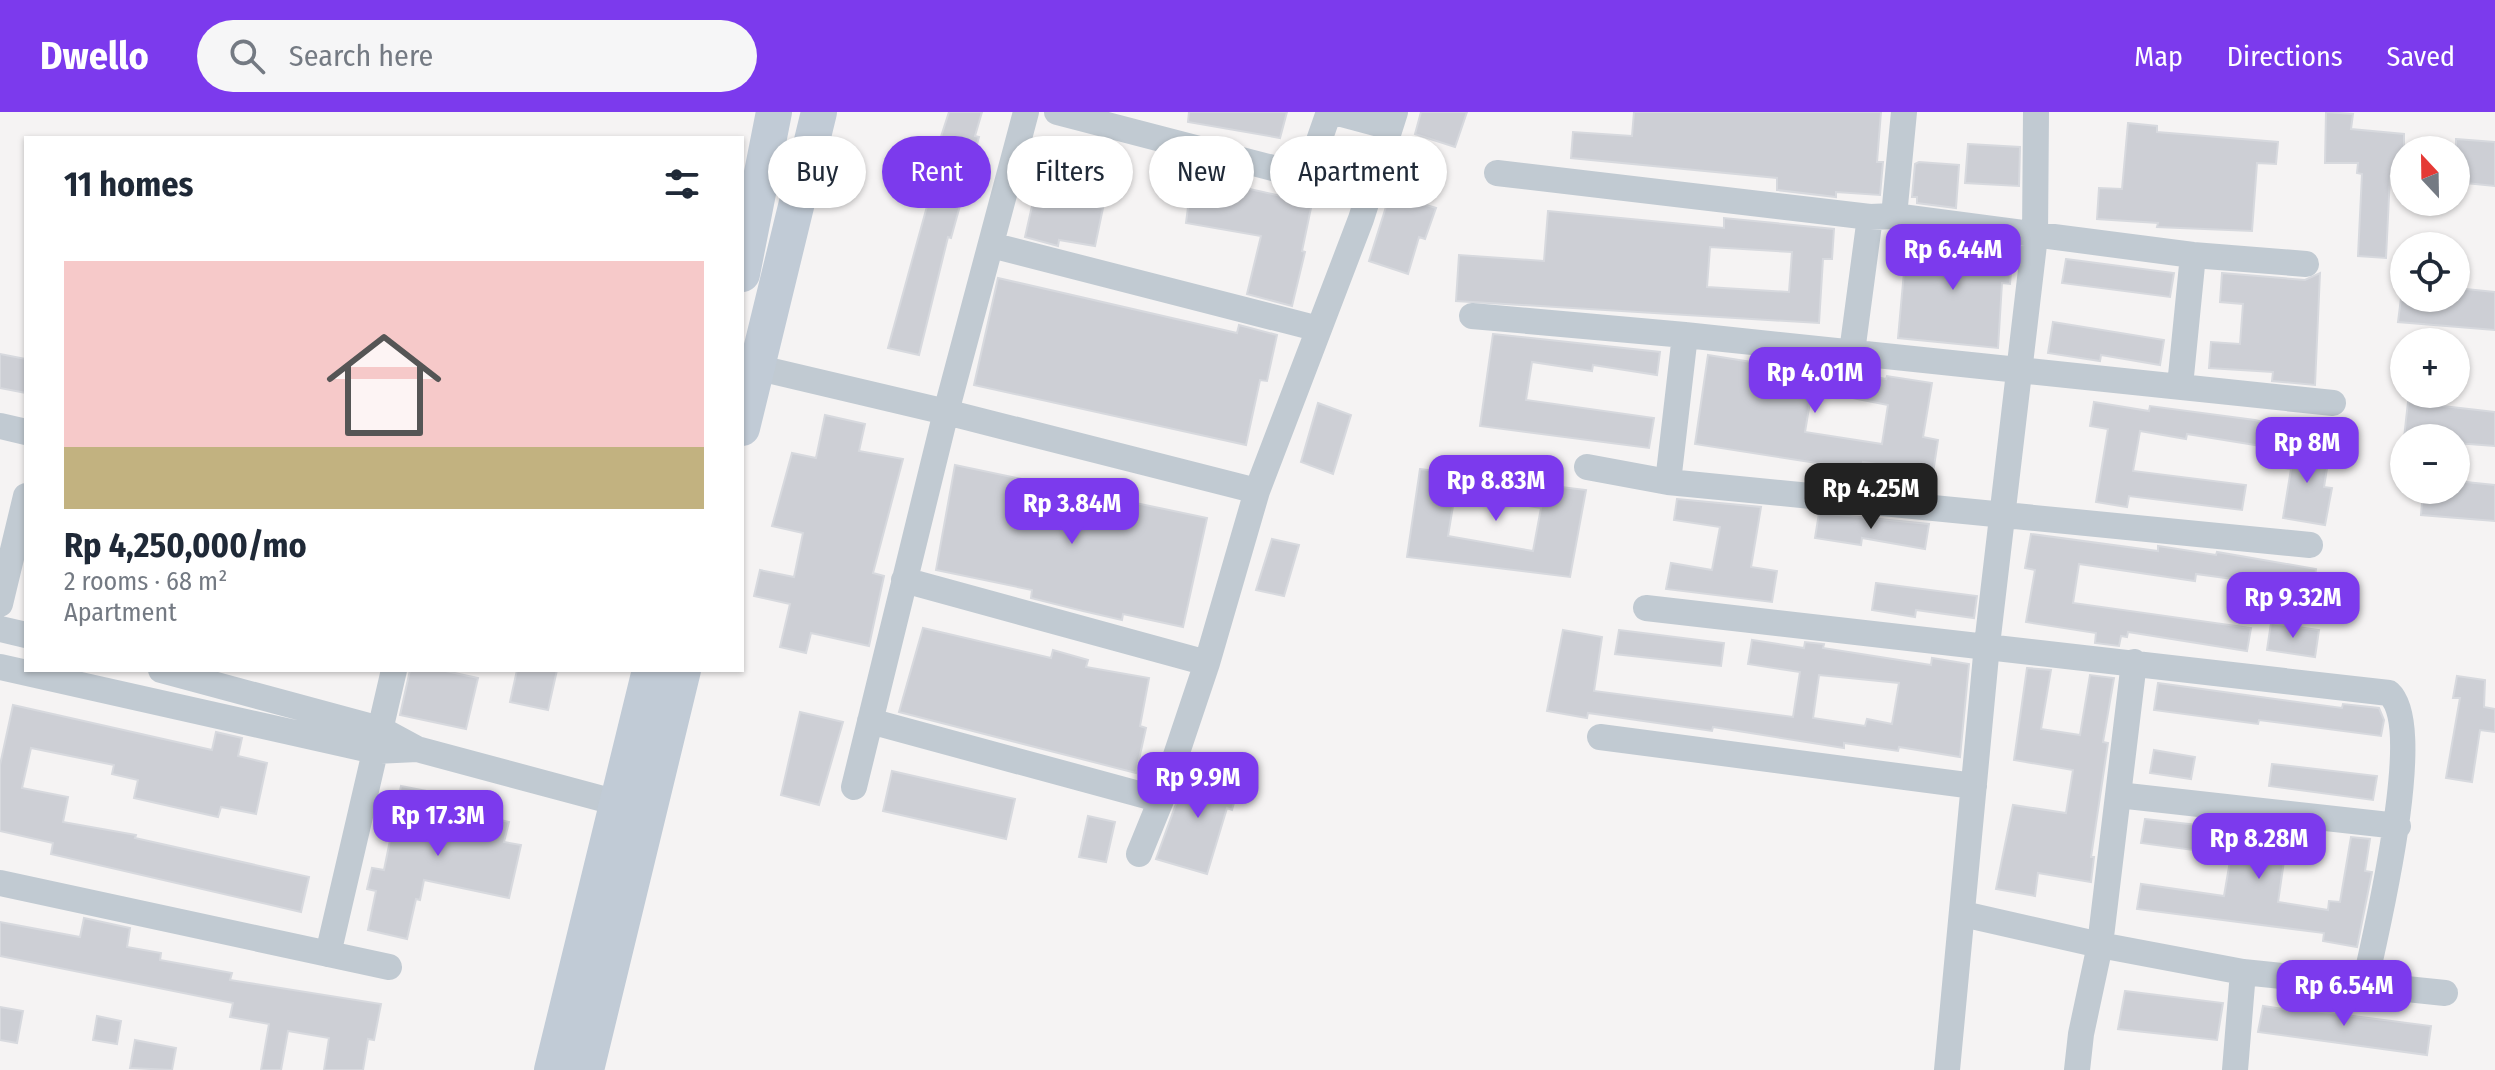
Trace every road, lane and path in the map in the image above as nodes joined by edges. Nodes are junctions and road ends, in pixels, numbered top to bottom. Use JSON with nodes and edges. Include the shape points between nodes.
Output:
{"nodes":[{"id":1,"x":774,"y":112,"type":"edge"},
{"id":2,"x":819,"y":112,"type":"edge"},
{"id":3,"x":1026,"y":112,"type":"edge"},
{"id":4,"x":1057,"y":112,"type":"edge"},
{"id":5,"x":1331,"y":112,"type":"edge"},
{"id":6,"x":1904,"y":112,"type":"edge"},
{"id":7,"x":2036,"y":112,"type":"edge"},
{"id":8,"x":1392,"y":120,"type":"edge"},
{"id":9,"x":1322,"y":136,"type":"edge"},
{"id":10,"x":1270,"y":166,"type":"edge"},
{"id":11,"x":1497,"y":173,"type":"dead end"},
{"id":12,"x":1363,"y":208,"type":"edge"},
{"id":13,"x":1882,"y":217,"type":"junction"},
{"id":14,"x":2035,"y":236,"type":"junction"},
{"id":15,"x":991,"y":245,"type":"junction"},
{"id":16,"x":2193,"y":255,"type":"junction"},
{"id":17,"x":744,"y":264,"type":"edge"},
{"id":18,"x":2306,"y":264,"type":"dead end"},
{"id":19,"x":1472,"y":316,"type":"dead end"},
{"id":20,"x":1319,"y":329,"type":"junction"},
{"id":21,"x":1685,"y":335,"type":"junction"},
{"id":22,"x":1852,"y":352,"type":"junction"},
{"id":23,"x":749,"y":366,"type":"edge"},
{"id":24,"x":2019,"y":370,"type":"junction"},
{"id":25,"x":2180,"y":386,"type":"junction"},
{"id":26,"x":2333,"y":403,"type":"dead end"},
{"id":27,"x":744,"y":410,"type":"edge"},
{"id":28,"x":946,"y":412,"type":"junction"},
{"id":29,"x":0,"y":426,"type":"edge"},
{"id":30,"x":24,"y":432,"type":"edge"},
{"id":31,"x":1587,"y":467,"type":"dead end"},
{"id":32,"x":1668,"y":482,"type":"junction"},
{"id":33,"x":1257,"y":491,"type":"junction"},
{"id":34,"x":24,"y":504,"type":"edge"},
{"id":35,"x":2002,"y":515,"type":"junction"},
{"id":36,"x":2310,"y":545,"type":"dead end"},
{"id":37,"x":904,"y":580,"type":"junction"},
{"id":38,"x":0,"y":604,"type":"edge"},
{"id":39,"x":1646,"y":608,"type":"dead end"},
{"id":40,"x":0,"y":629,"type":"edge"},
{"id":41,"x":24,"y":635,"type":"edge"},
{"id":42,"x":1987,"y":645,"type":"junction"},
{"id":43,"x":2134,"y":662,"type":"junction"},
{"id":44,"x":1207,"y":663,"type":"junction"},
{"id":45,"x":0,"y":667,"type":"edge"},
{"id":46,"x":24,"y":670,"type":"edge"},
{"id":47,"x":41,"y":672,"type":"edge"},
{"id":48,"x":168,"y":672,"type":"edge"},
{"id":49,"x":394,"y":672,"type":"edge"},
{"id":50,"x":650,"y":672,"type":"edge"},
{"id":51,"x":683,"y":672,"type":"edge"},
{"id":52,"x":73,"y":676,"type":"edge"},
{"id":53,"x":233,"y":690,"type":"junction"},
{"id":54,"x":224,"y":719,"type":"junction"},
{"id":55,"x":870,"y":721,"type":"junction"},
{"id":56,"x":1600,"y":737,"type":"dead end"},
{"id":57,"x":377,"y":740,"type":"junction"},
{"id":58,"x":1974,"y":786,"type":"junction"},
{"id":59,"x":854,"y":787,"type":"dead end"},
{"id":60,"x":2118,"y":795,"type":"junction"},
{"id":61,"x":1161,"y":800,"type":"junction"},
{"id":62,"x":618,"y":803,"type":"junction"},
{"id":63,"x":2398,"y":826,"type":"junction"},
{"id":64,"x":1139,"y":854,"type":"dead end"},
{"id":65,"x":0,"y":883,"type":"edge"},
{"id":66,"x":1963,"y":914,"type":"junction"},
{"id":67,"x":2100,"y":945,"type":"junction"},
{"id":68,"x":328,"y":954,"type":"junction"},
{"id":69,"x":389,"y":967,"type":"dead end"},
{"id":70,"x":2243,"y":972,"type":"junction"},
{"id":71,"x":2365,"y":983,"type":"junction"},
{"id":72,"x":2445,"y":993,"type":"dead end"},
{"id":73,"x":552,"y":1070,"type":"edge"},
{"id":74,"x":586,"y":1070,"type":"edge"},
{"id":75,"x":1947,"y":1070,"type":"edge"},
{"id":76,"x":2077,"y":1070,"type":"edge"},
{"id":77,"x":2235,"y":1070,"type":"edge"}],
"edges":[{"from":1,"to":17,"type":"street"},
{"from":2,"to":23,"type":"street"},
{"from":3,"to":15,"type":"street"},
{"from":4,"to":10,"type":"street"},
{"from":5,"to":8,"type":"street"},
{"from":5,"to":9,"type":"street"},
{"from":6,"to":13,"type":"street"},
{"from":7,"to":14,"type":"street"},
{"from":11,"to":13,"type":"street"},
{"from":12,"to":20,"type":"street"},
{"from":13,"to":14,"type":"street"},
{"from":13,"to":22,"type":"street"},
{"from":14,"to":16,"type":"street"},
{"from":14,"to":24,"type":"street"},
{"from":15,"to":20,"type":"street"},
{"from":15,"to":28,"type":"street"},
{"from":16,"to":18,"type":"street"},
{"from":16,"to":25,"type":"street"},
{"from":19,"to":21,"type":"street"},
{"from":20,"to":33,"type":"street"},
{"from":21,"to":22,"type":"street"},
{"from":21,"to":32,"type":"street"},
{"from":22,"to":24,"type":"street"},
{"from":23,"to":27,"type":"street"},
{"from":23,"to":28,"type":"street"},
{"from":24,"to":25,"type":"street"},
{"from":24,"to":35,"type":"street"},
{"from":25,"to":26,"type":"street"},
{"from":28,"to":33,"type":"street"},
{"from":28,"to":37,"type":"street"},
{"from":29,"to":30,"type":"street"},
{"from":31,"to":32,"type":"street"},
{"from":32,"to":35,"type":"street"},
{"from":33,"to":44,"type":"street"},
{"from":34,"to":38,"type":"street"},
{"from":35,"to":36,"type":"street"},
{"from":35,"to":42,"type":"street"},
{"from":37,"to":44,"type":"street"},
{"from":37,"to":55,"type":"street"},
{"from":39,"to":42,"type":"street"},
{"from":40,"to":41,"type":"street"},
{"from":42,"to":43,"type":"street"},
{"from":42,"to":58,"type":"street"},
{"from":43,"to":60,"type":"street"},
{"from":43,"to":63,"type":"street","via":[[2389,693],[2401,709]]},
{"from":44,"to":61,"type":"street"},
{"from":45,"to":46,"type":"street"},
{"from":47,"to":52,"type":"street"},
{"from":48,"to":53,"type":"street"},
{"from":49,"to":57,"type":"street"},
{"from":50,"to":62,"type":"street"},
{"from":51,"to":74,"type":"street"},
{"from":52,"to":54,"type":"street"},
{"from":53,"to":54,"type":"street"},
{"from":53,"to":57,"type":"street"},
{"from":54,"to":57,"type":"street"},
{"from":55,"to":59,"type":"street"},
{"from":55,"to":61,"type":"street"},
{"from":56,"to":58,"type":"street"},
{"from":57,"to":62,"type":"street"},
{"from":57,"to":68,"type":"street"},
{"from":58,"to":66,"type":"street"},
{"from":60,"to":63,"type":"street"},
{"from":60,"to":67,"type":"street"},
{"from":61,"to":64,"type":"street"},
{"from":62,"to":73,"type":"street"},
{"from":63,"to":71,"type":"street"},
{"from":65,"to":68,"type":"street"},
{"from":66,"to":67,"type":"street"},
{"from":66,"to":75,"type":"street"},
{"from":67,"to":70,"type":"street"},
{"from":67,"to":76,"type":"street"},
{"from":68,"to":69,"type":"street"},
{"from":70,"to":71,"type":"street"},
{"from":70,"to":77,"type":"street"},
{"from":71,"to":72,"type":"street"}]}
